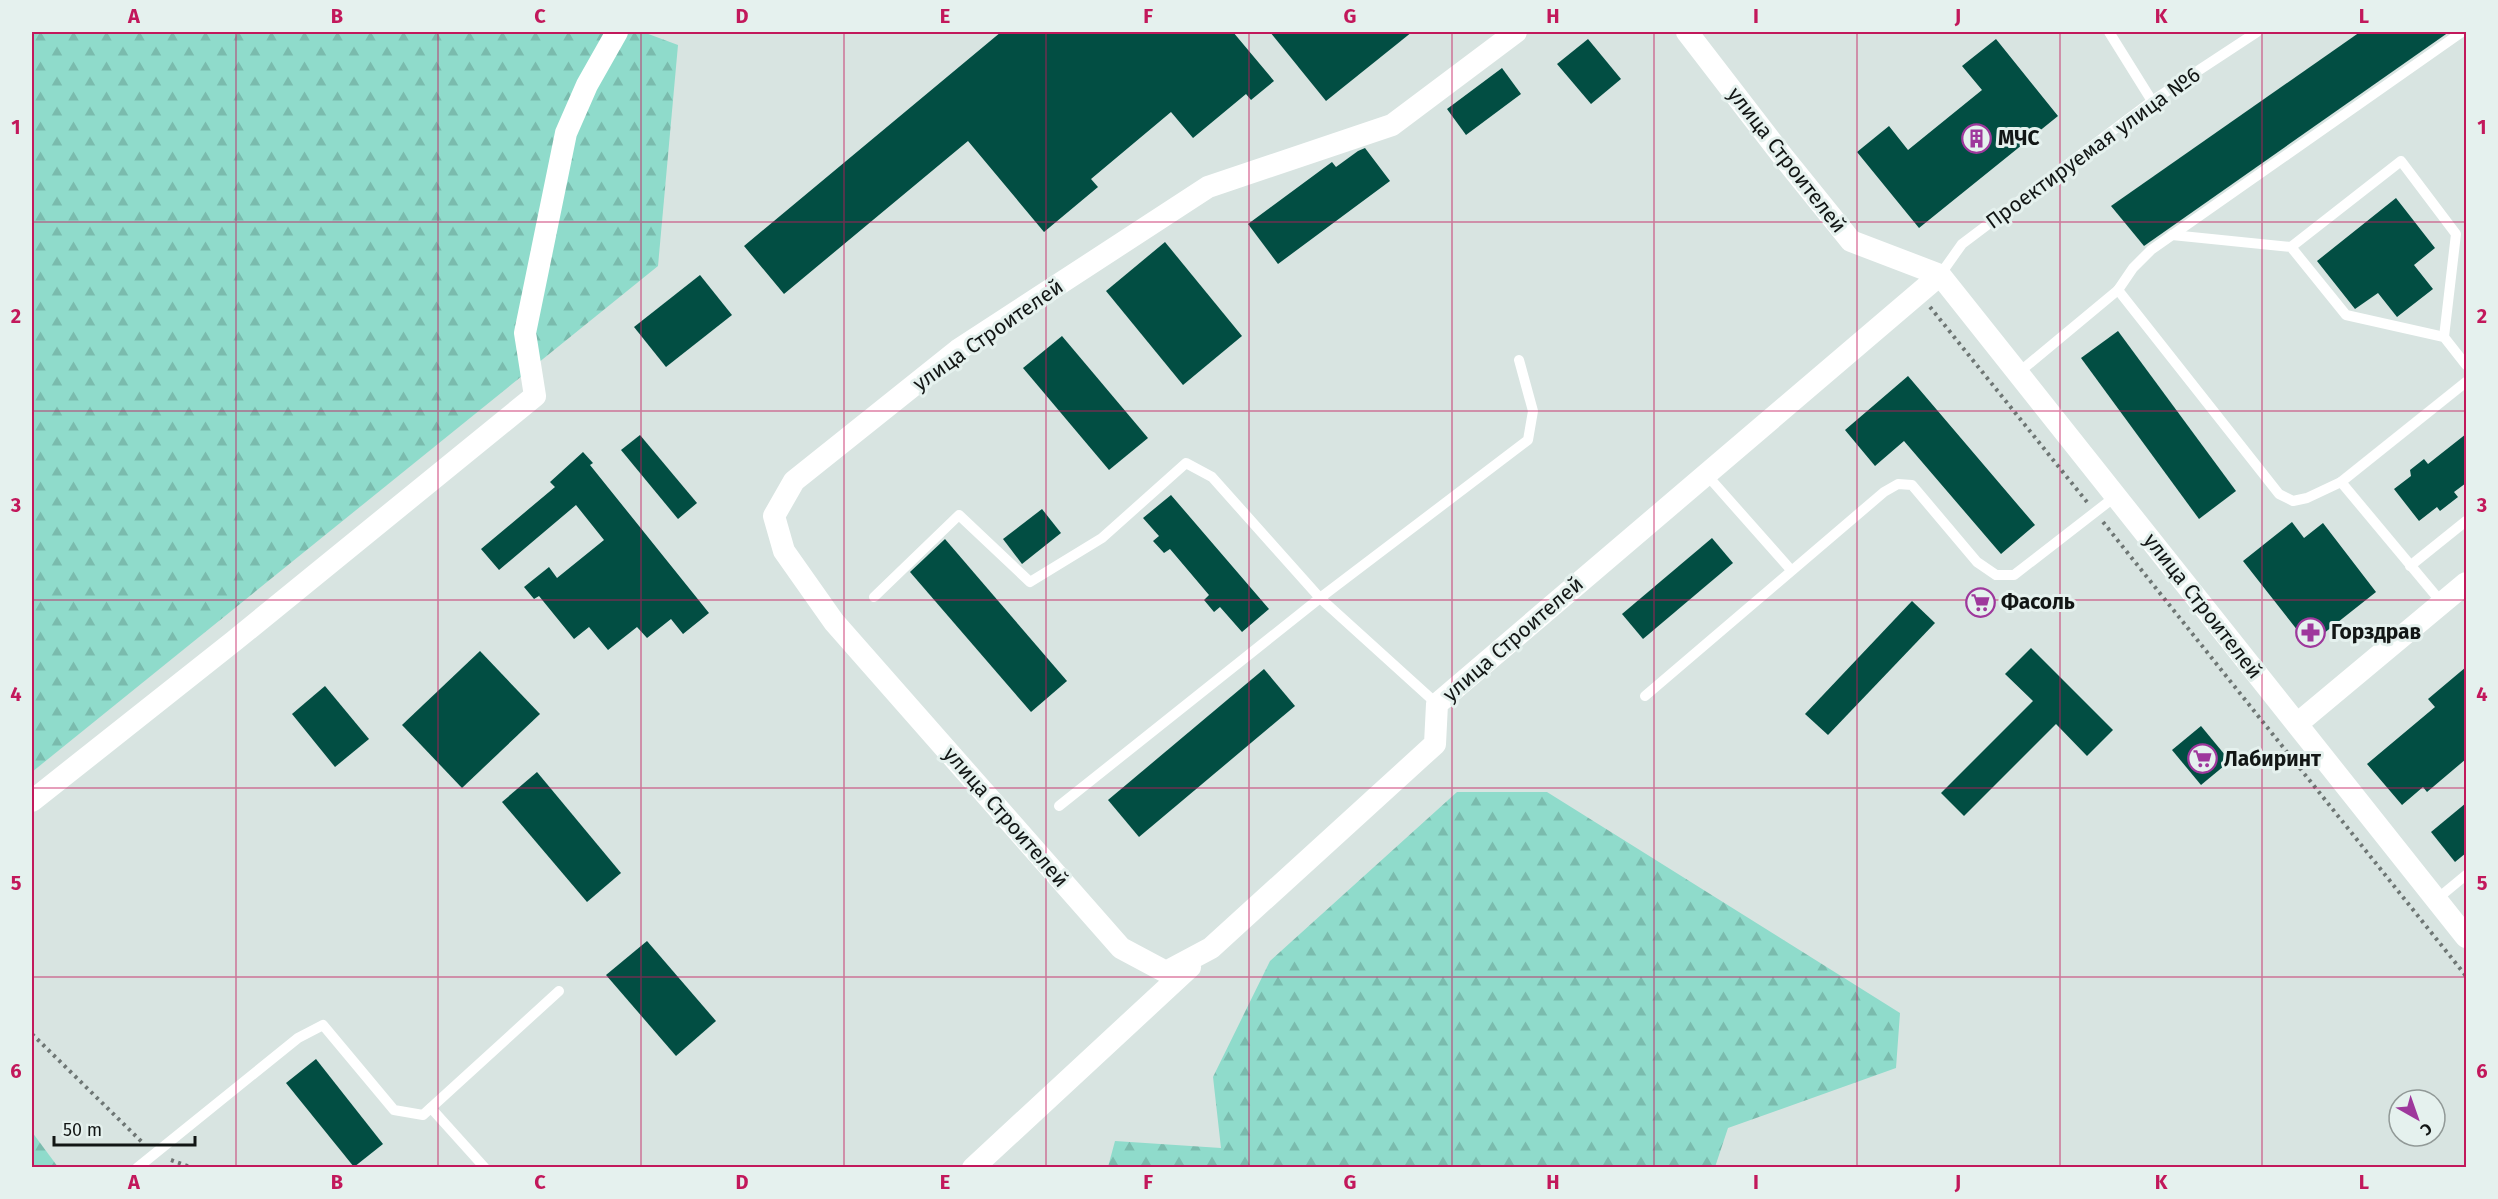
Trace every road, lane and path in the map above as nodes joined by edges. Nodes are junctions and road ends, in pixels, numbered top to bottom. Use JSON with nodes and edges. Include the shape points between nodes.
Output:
{"nodes":[{"id":1,"x":617,"y":32,"type":"edge"},
{"id":2,"x":1516,"y":32,"type":"edge"},
{"id":3,"x":1693,"y":32,"type":"edge"},
{"id":4,"x":2109,"y":32,"type":"edge"},
{"id":5,"x":2257,"y":32,"type":"edge"},
{"id":6,"x":2462,"y":32,"type":"edge"},
{"id":7,"x":2152,"y":101,"type":"junction"},
{"id":8,"x":2172,"y":235,"type":"junction"},
{"id":9,"x":2291,"y":247,"type":"junction"},
{"id":10,"x":1940,"y":275,"type":"junction"},
{"id":11,"x":2118,"y":290,"type":"junction"},
{"id":12,"x":1918,"y":293,"type":"junction"},
{"id":13,"x":2444,"y":337,"type":"junction"},
{"id":14,"x":1519,"y":360,"type":"dead end"},
{"id":15,"x":2466,"y":365,"type":"edge"},
{"id":16,"x":2018,"y":373,"type":"junction"},
{"id":17,"x":2466,"y":382,"type":"edge"},
{"id":18,"x":1706,"y":474,"type":"junction"},
{"id":19,"x":2341,"y":482,"type":"junction"},
{"id":20,"x":2116,"y":496,"type":"junction"},
{"id":21,"x":2088,"y":504,"type":"dead end"},
{"id":22,"x":2096,"y":513,"type":"dead end"},
{"id":23,"x":2466,"y":521,"type":"edge"},
{"id":24,"x":2410,"y":566,"type":"junction"},
{"id":25,"x":1791,"y":570,"type":"junction"},
{"id":26,"x":2466,"y":583,"type":"edge"},
{"id":27,"x":874,"y":597,"type":"dead end"},
{"id":28,"x":1320,"y":598,"type":"junction"},
{"id":29,"x":2442,"y":603,"type":"junction"},
{"id":30,"x":1645,"y":696,"type":"dead end"},
{"id":31,"x":1437,"y":704,"type":"junction"},
{"id":32,"x":2297,"y":724,"type":"junction"},
{"id":33,"x":32,"y":801,"type":"edge"},
{"id":34,"x":1059,"y":807,"type":"dead end"},
{"id":35,"x":2466,"y":875,"type":"edge"},
{"id":36,"x":2437,"y":899,"type":"junction"},
{"id":37,"x":2466,"y":937,"type":"edge"},
{"id":38,"x":1211,"y":948,"type":"junction"},
{"id":39,"x":2466,"y":976,"type":"edge"},
{"id":40,"x":559,"y":991,"type":"dead end"},
{"id":41,"x":32,"y":1034,"type":"edge"},
{"id":42,"x":431,"y":1108,"type":"junction"},
{"id":43,"x":153,"y":1153,"type":"junction"},
{"id":44,"x":137,"y":1167,"type":"edge"},
{"id":45,"x":193,"y":1167,"type":"edge"},
{"id":46,"x":485,"y":1167,"type":"edge"},
{"id":47,"x":973,"y":1167,"type":"edge"}],
"edges":[{"from":1,"to":33,"type":"street","via":[[587,85],[564,143],[525,333],[535,396]]},
{"from":2,"to":38,"type":"street","name":"улица Строителей","via":[[1392,126],[1208,186],[958,350],[794,481],[774,516],[784,551],[834,622],[1121,948],[1166,972]]},
{"from":3,"to":10,"type":"street","name":"улица Строителей","via":[[1784,158],[1851,241]]},
{"from":4,"to":7,"type":"lane"},
{"from":5,"to":7,"type":"lane","name":"Проектируемая улица №6"},
{"from":6,"to":8,"type":"lane"},
{"from":7,"to":10,"type":"lane","name":"Проектируемая улица №6","via":[[1962,243]]},
{"from":8,"to":9,"type":"lane"},
{"from":8,"to":11,"type":"lane","via":[[2133,268]]},
{"from":9,"to":13,"type":"lane","via":[[2346,315]]},
{"from":9,"to":13,"type":"lane","via":[[2401,161],[2456,234]]},
{"from":10,"to":12,"type":"street","name":"улица Строителей"},
{"from":10,"to":16,"type":"street","name":"улица Строителей"},
{"from":11,"to":16,"type":"lane"},
{"from":11,"to":19,"type":"lane","via":[[2279,494],[2294,501]]},
{"from":12,"to":18,"type":"street","name":"улица Строителей"},
{"from":12,"to":21,"type":"path"},
{"from":13,"to":15,"type":"lane"},
{"from":14,"to":28,"type":"lane","via":[[1533,411],[1528,440]]},
{"from":16,"to":20,"type":"street","name":"улица Строителей"},
{"from":17,"to":19,"type":"lane"},
{"from":18,"to":25,"type":"lane"},
{"from":18,"to":31,"type":"street","name":"улица Строителей"},
{"from":19,"to":24,"type":"lane"},
{"from":20,"to":25,"type":"lane","via":[[2014,575],[1996,575],[1977,562],[1912,485],[1898,484]]},
{"from":20,"to":32,"type":"street","name":"улица Строителей"},
{"from":22,"to":39,"type":"path"},
{"from":23,"to":24,"type":"lane"},
{"from":24,"to":29,"type":"lane"},
{"from":25,"to":30,"type":"lane"},
{"from":26,"to":29,"type":"street"},
{"from":27,"to":28,"type":"lane","via":[[959,515],[1030,582],[1102,538],[1186,462],[1212,477]]},
{"from":28,"to":31,"type":"lane"},
{"from":28,"to":34,"type":"lane"},
{"from":29,"to":32,"type":"street"},
{"from":31,"to":38,"type":"street","name":"улица Строителей","via":[[1435,744]]},
{"from":32,"to":36,"type":"street","name":"улица Строителей"},
{"from":35,"to":36,"type":"lane"},
{"from":36,"to":37,"type":"street","name":"улица Строителей"},
{"from":38,"to":47,"type":"street"},
{"from":40,"to":42,"type":"lane"},
{"from":41,"to":43,"type":"path"},
{"from":42,"to":43,"type":"lane","via":[[423,1115],[394,1110],[323,1025],[298,1038]]},
{"from":42,"to":46,"type":"lane"},
{"from":43,"to":44,"type":"lane"},
{"from":43,"to":45,"type":"path"}]}
